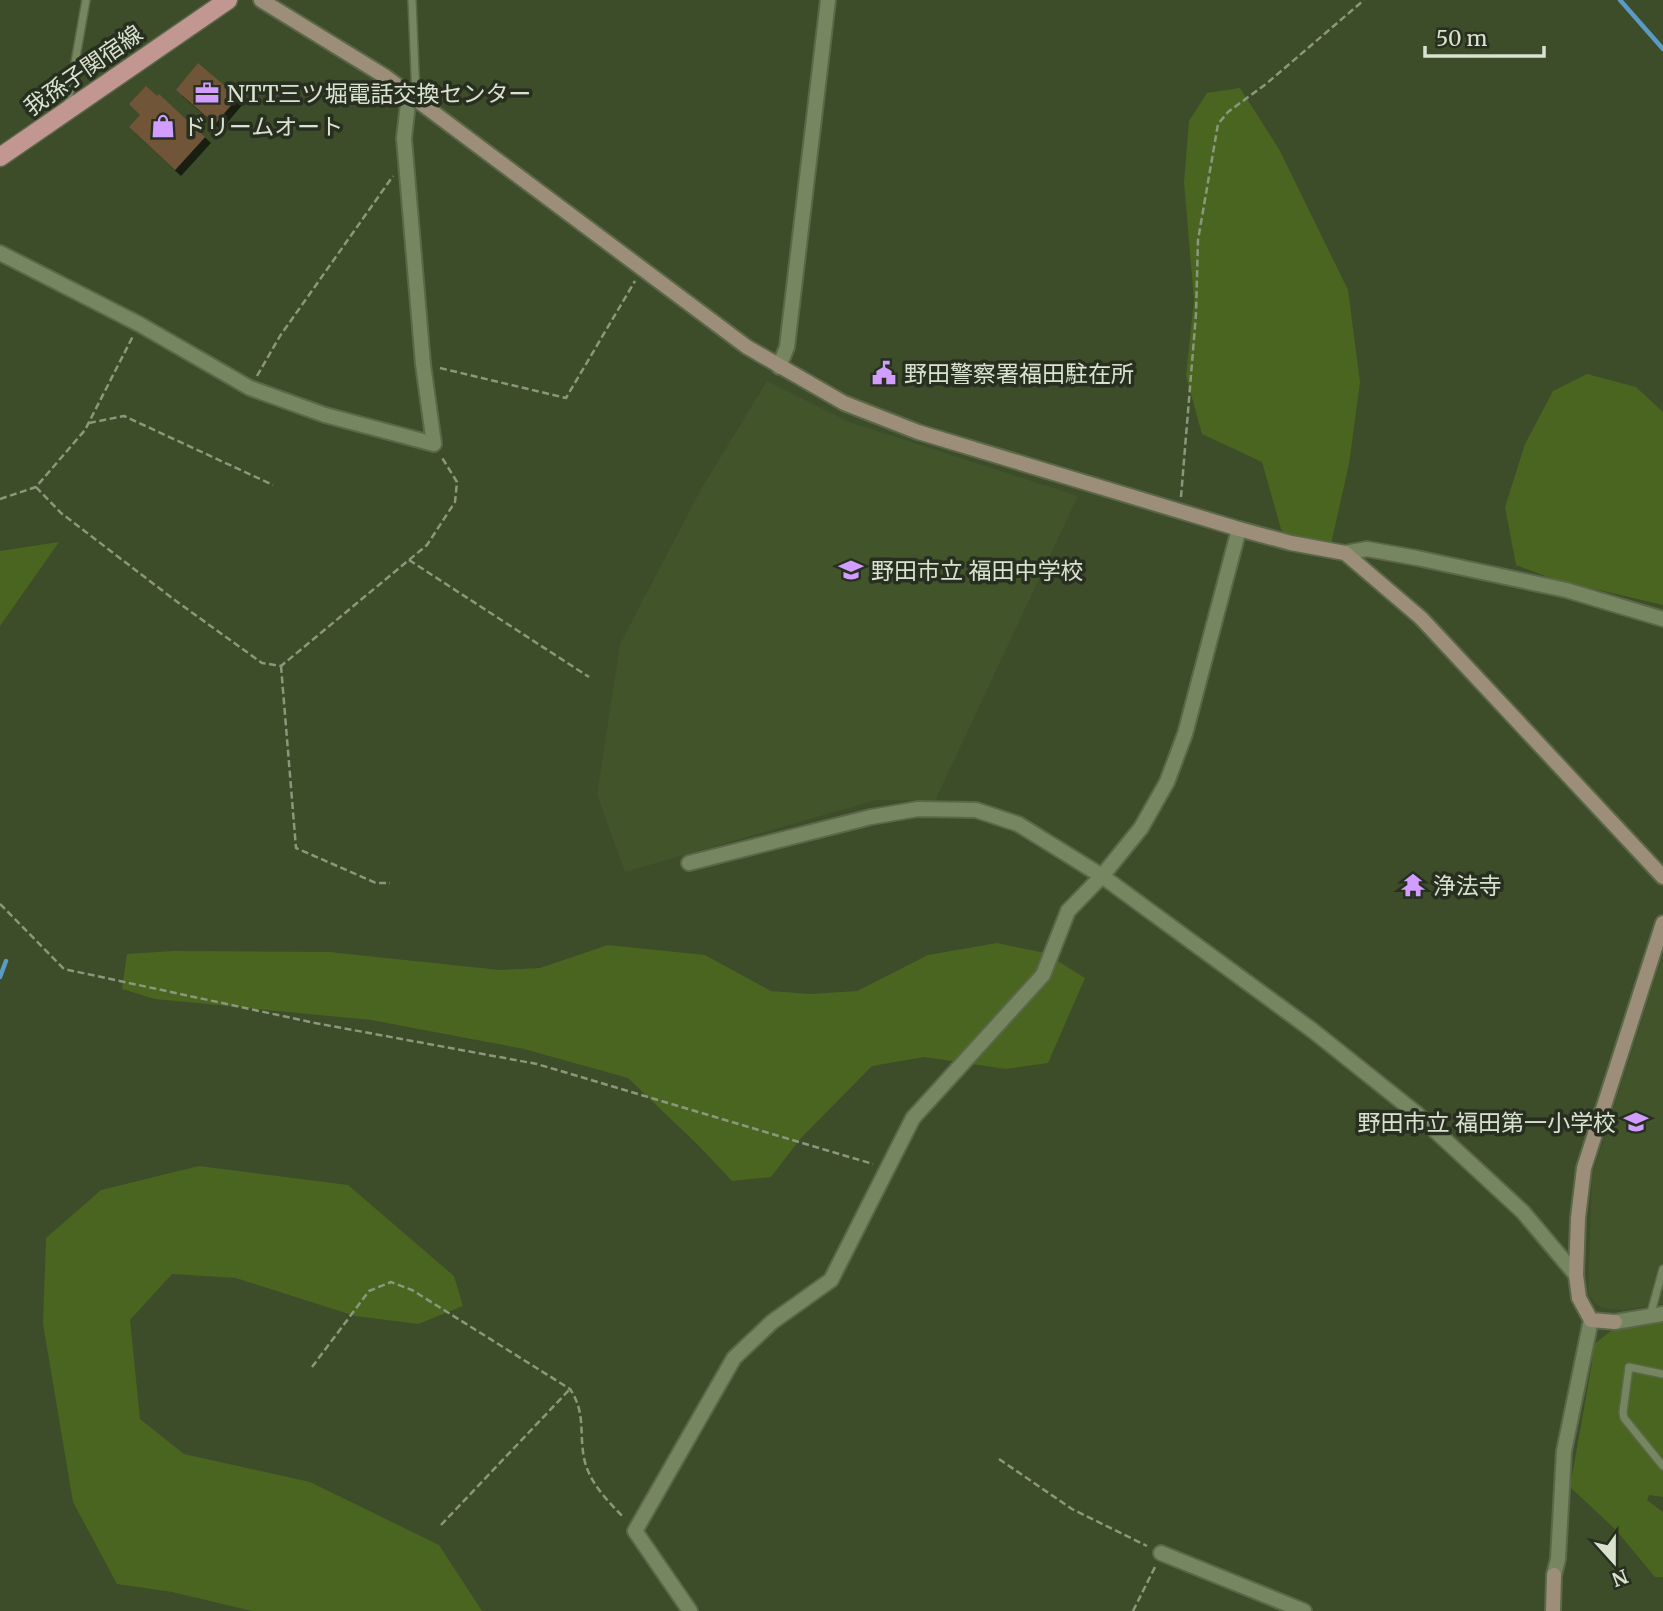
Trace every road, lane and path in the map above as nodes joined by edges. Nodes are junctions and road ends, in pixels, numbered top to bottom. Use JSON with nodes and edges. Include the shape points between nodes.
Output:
{"nodes":[{"id":1,"x":86,"y":0,"type":"edge"},
{"id":2,"x":228,"y":0,"type":"edge"},
{"id":3,"x":261,"y":0,"type":"edge"},
{"id":4,"x":412,"y":0,"type":"edge"},
{"id":5,"x":828,"y":0,"type":"edge"},
{"id":6,"x":1364,"y":0,"type":"edge"},
{"id":7,"x":412,"y":98,"type":"junction"},
{"id":8,"x":66,"y":112,"type":"junction"},
{"id":9,"x":407,"y":156,"type":"junction"},
{"id":10,"x":0,"y":157,"type":"edge"},
{"id":11,"x":0,"y":253,"type":"edge"},
{"id":12,"x":642,"y":269,"type":"junction"},
{"id":13,"x":139,"y":324,"type":"junction"},
{"id":14,"x":423,"y":364,"type":"junction"},
{"id":15,"x":779,"y":367,"type":"junction"},
{"id":16,"x":250,"y":388,"type":"junction"},
{"id":17,"x":89,"y":423,"type":"junction"},
{"id":18,"x":434,"y":444,"type":"junction"},
{"id":19,"x":273,"y":485,"type":"dead end"},
{"id":20,"x":37,"y":487,"type":"junction"},
{"id":21,"x":0,"y":499,"type":"edge"},
{"id":22,"x":1181,"y":512,"type":"junction"},
{"id":23,"x":1239,"y":529,"type":"junction"},
{"id":24,"x":1345,"y":553,"type":"junction"},
{"id":25,"x":409,"y":560,"type":"junction"},
{"id":26,"x":1663,"y":619,"type":"edge"},
{"id":27,"x":281,"y":666,"type":"junction"},
{"id":28,"x":589,"y":677,"type":"dead end"},
{"id":29,"x":689,"y":863,"type":"dead end"},
{"id":30,"x":1102,"y":876,"type":"junction"},
{"id":31,"x":1663,"y":877,"type":"edge"},
{"id":32,"x":390,"y":883,"type":"dead end"},
{"id":33,"x":0,"y":904,"type":"edge"},
{"id":34,"x":1663,"y":923,"type":"edge"},
{"id":35,"x":888,"y":1169,"type":"junction"},
{"id":36,"x":1663,"y":1269,"type":"edge"},
{"id":37,"x":1576,"y":1275,"type":"junction"},
{"id":38,"x":1656,"y":1315,"type":"edge"},
{"id":39,"x":1591,"y":1320,"type":"junction"},
{"id":40,"x":312,"y":1367,"type":"dead end"},
{"id":41,"x":1663,"y":1374,"type":"edge"},
{"id":42,"x":570,"y":1389,"type":"junction"},
{"id":43,"x":999,"y":1459,"type":"dead end"},
{"id":44,"x":1663,"y":1466,"type":"edge"},
{"id":45,"x":441,"y":1525,"type":"dead end"},
{"id":46,"x":635,"y":1531,"type":"junction"},
{"id":47,"x":1161,"y":1553,"type":"junction"},
{"id":48,"x":690,"y":1611,"type":"edge"},
{"id":49,"x":1133,"y":1611,"type":"edge"},
{"id":50,"x":1304,"y":1611,"type":"edge"},
{"id":51,"x":1553,"y":1611,"type":"edge"}],
"edges":[{"from":1,"to":8,"type":"lane"},
{"from":2,"to":8,"type":"main road","name":"我孫子関宿線"},
{"from":3,"to":7,"type":"street"},
{"from":4,"to":7,"type":"lane"},
{"from":5,"to":15,"type":"street","via":[[787,347]]},
{"from":6,"to":22,"type":"path","via":[[1218,124],[1198,240]]},
{"from":7,"to":9,"type":"street","via":[[404,138]]},
{"from":7,"to":12,"type":"street"},
{"from":8,"to":10,"type":"main road","name":"我孫子関宿線"},
{"from":9,"to":14,"type":"street"},
{"from":9,"to":16,"type":"path","via":[[280,336]]},
{"from":11,"to":13,"type":"street"},
{"from":12,"to":14,"type":"path","via":[[566,398]]},
{"from":12,"to":15,"type":"street"},
{"from":13,"to":16,"type":"street"},
{"from":13,"to":17,"type":"path"},
{"from":14,"to":18,"type":"street"},
{"from":15,"to":22,"type":"street","via":[[844,403],[918,432]]},
{"from":16,"to":18,"type":"street","via":[[325,415]]},
{"from":17,"to":19,"type":"path","via":[[124,416]]},
{"from":17,"to":20,"type":"path"},
{"from":18,"to":25,"type":"path","via":[[457,482],[455,502],[427,545]]},
{"from":20,"to":21,"type":"path"},
{"from":20,"to":27,"type":"path","via":[[61,513],[176,601],[262,663]]},
{"from":22,"to":23,"type":"street"},
{"from":23,"to":24,"type":"street"},
{"from":23,"to":30,"type":"street","via":[[1185,734],[1167,782],[1141,828]]},
{"from":24,"to":26,"type":"street","via":[[1367,549],[1417,558],[1566,590]]},
{"from":24,"to":31,"type":"street","via":[[1421,618]]},
{"from":25,"to":27,"type":"path"},
{"from":25,"to":28,"type":"path"},
{"from":27,"to":32,"type":"path","via":[[296,848],[376,883]]},
{"from":29,"to":30,"type":"street","via":[[871,817],[948,809],[975,810],[1018,824]]},
{"from":30,"to":35,"type":"street","via":[[1068,911],[1043,975],[913,1118]]},
{"from":30,"to":37,"type":"street","via":[[1312,1030],[1416,1113],[1522,1212]]},
{"from":33,"to":35,"type":"path","via":[[64,968],[315,1023],[537,1064]]},
{"from":34,"to":37,"type":"street","via":[[1584,1168]]},
{"from":35,"to":46,"type":"street","via":[[831,1280],[772,1322],[734,1358]]},
{"from":36,"to":38,"type":"lane"},
{"from":37,"to":39,"type":"street","via":[[1579,1298]]},
{"from":38,"to":39,"type":"street","via":[[1615,1322]]},
{"from":39,"to":51,"type":"street","via":[[1564,1451]]},
{"from":40,"to":42,"type":"path","via":[[369,1291],[391,1282],[412,1290]]},
{"from":41,"to":44,"type":"lane","via":[[1629,1367],[1623,1412],[1626,1422]]},
{"from":42,"to":45,"type":"path"},
{"from":42,"to":46,"type":"path","via":[[579,1402],[584,1460],[595,1485]]},
{"from":43,"to":47,"type":"path","via":[[1072,1510]]},
{"from":46,"to":48,"type":"street"},
{"from":47,"to":49,"type":"path"},
{"from":47,"to":50,"type":"street"}]}
